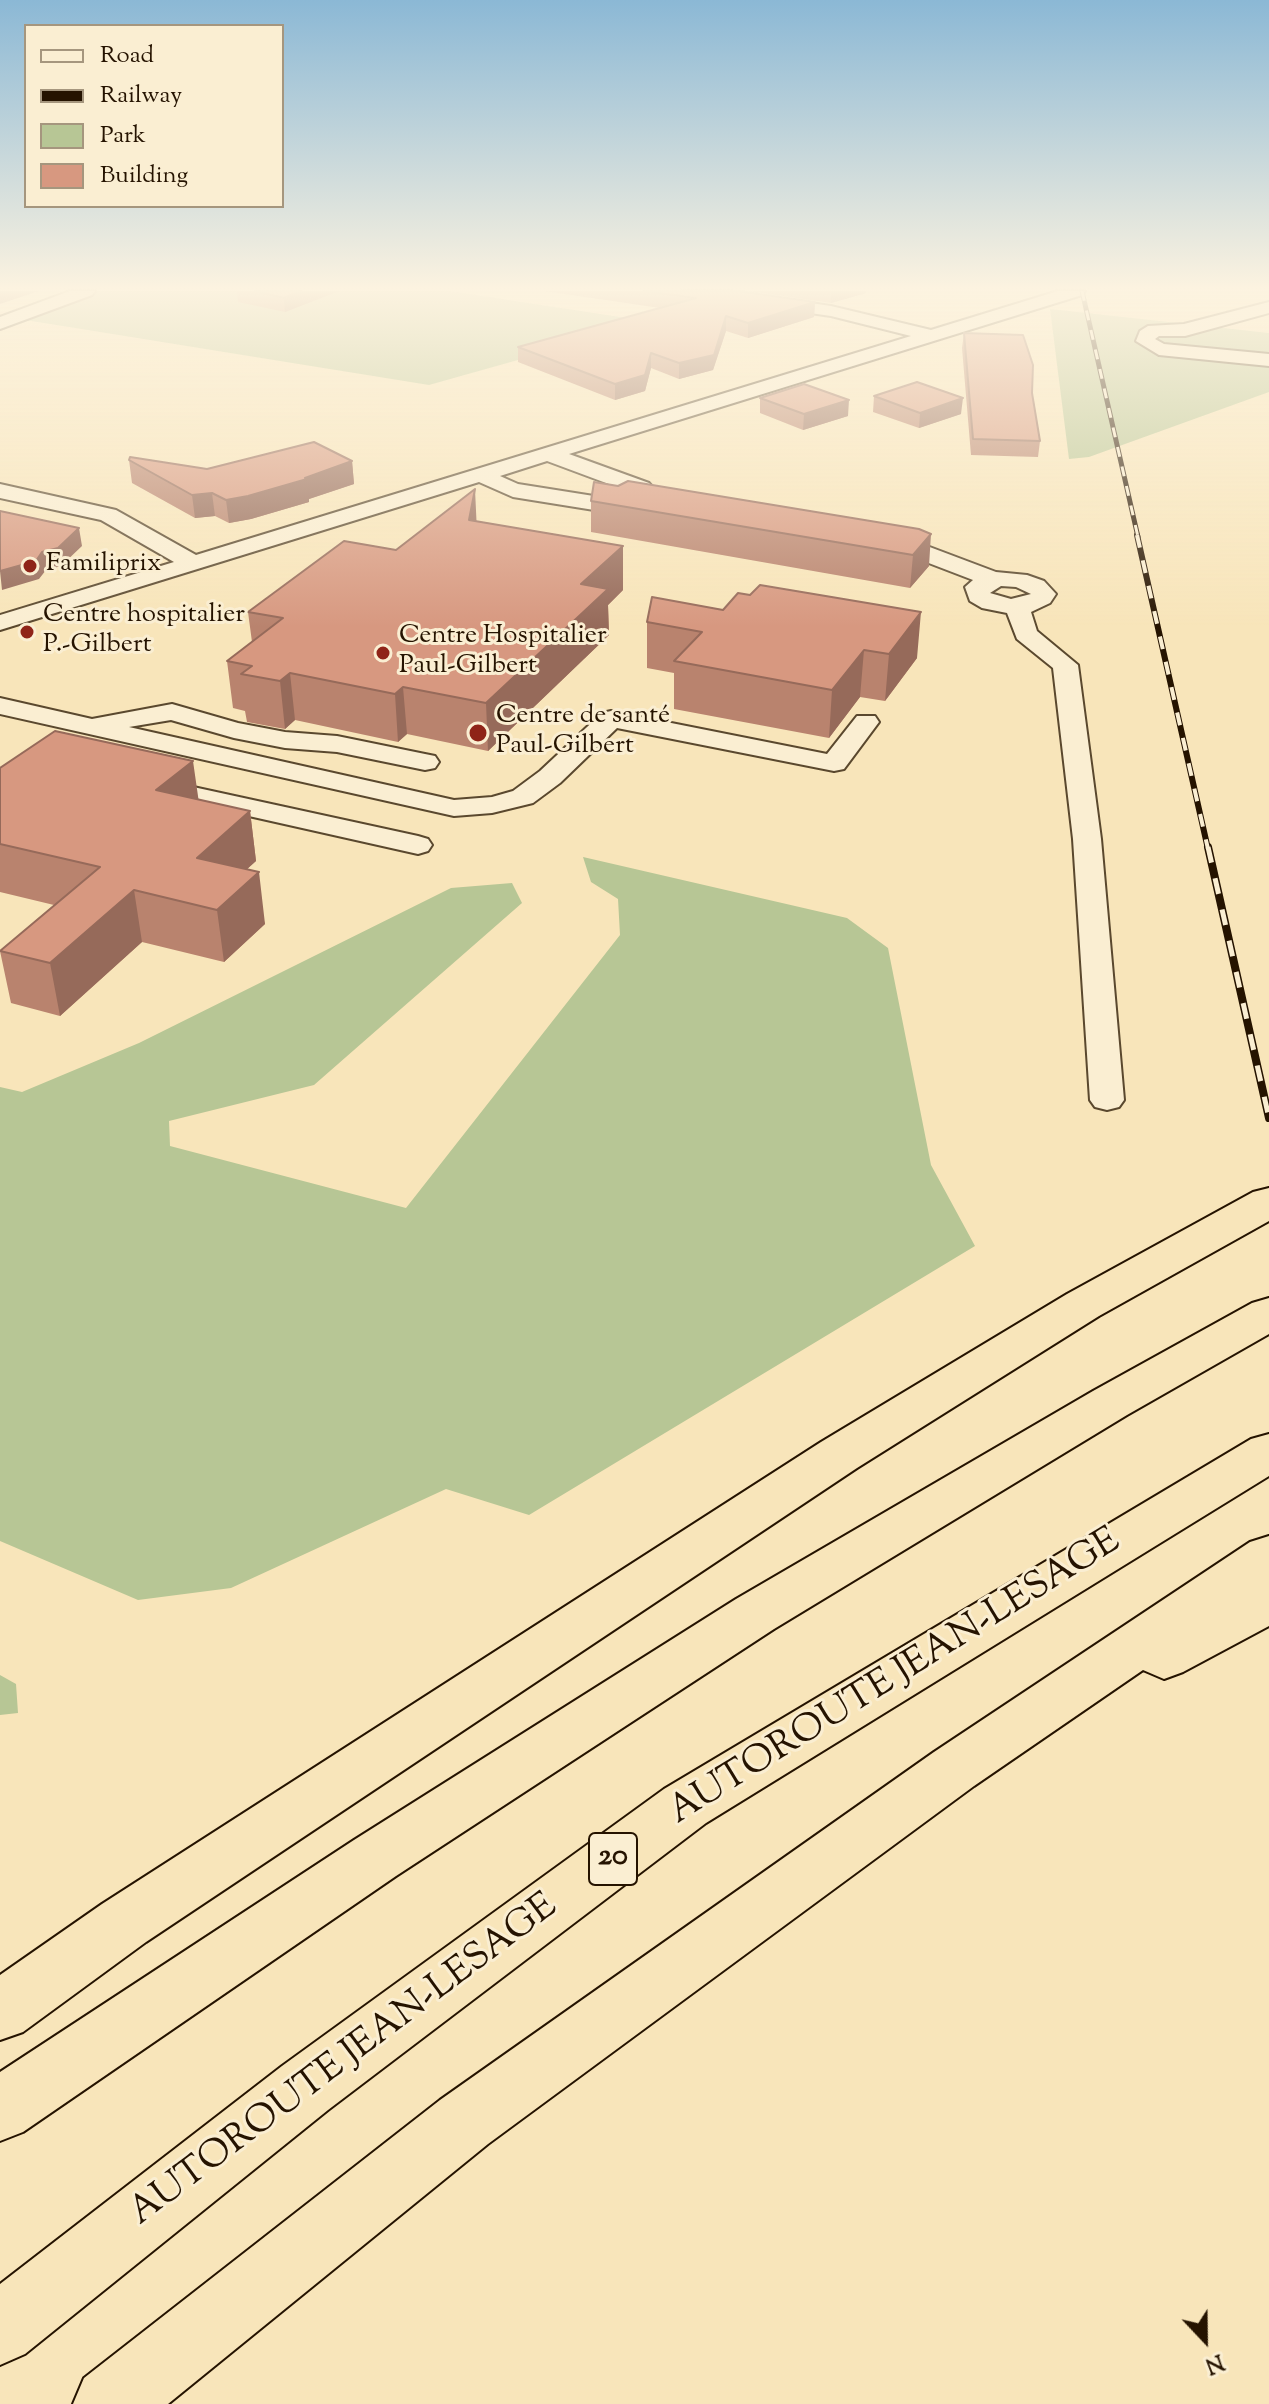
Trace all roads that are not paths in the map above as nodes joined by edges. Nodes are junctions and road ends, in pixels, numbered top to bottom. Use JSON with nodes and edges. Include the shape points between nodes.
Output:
{"nodes":[{"id":1,"x":711,"y":403,"type":"edge"},
{"id":2,"x":548,"y":454,"type":"junction"},
{"id":3,"x":481,"y":475,"type":"junction"},
{"id":4,"x":0,"y":491,"type":"edge"},
{"id":5,"x":619,"y":507,"type":"edge"},
{"id":6,"x":689,"y":511,"type":"edge"},
{"id":7,"x":858,"y":540,"type":"edge"},
{"id":8,"x":195,"y":564,"type":"junction"},
{"id":9,"x":0,"y":623,"type":"edge"},
{"id":10,"x":0,"y":706,"type":"edge"},
{"id":11,"x":866,"y":722,"type":"dead end"},
{"id":12,"x":92,"y":736,"type":"junction"},
{"id":13,"x":337,"y":744,"type":"junction"},
{"id":14,"x":425,"y":762,"type":"dead end"},
{"id":15,"x":301,"y":774,"type":"junction"},
{"id":16,"x":122,"y":779,"type":"edge"},
{"id":17,"x":356,"y":787,"type":"junction"},
{"id":18,"x":319,"y":822,"type":"junction"},
{"id":19,"x":418,"y":845,"type":"dead end"},
{"id":20,"x":1107,"y":1100,"type":"dead end"},
{"id":21,"x":1269,"y":1185,"type":"edge"},
{"id":22,"x":1269,"y":1202,"type":"edge"},
{"id":23,"x":1083,"y":1305,"type":"junction"},
{"id":24,"x":1269,"y":1314,"type":"edge"},
{"id":25,"x":1269,"y":1452,"type":"edge"},
{"id":26,"x":1269,"y":1556,"type":"edge"},
{"id":27,"x":1269,"y":1601,"type":"edge"},
{"id":28,"x":954,"y":1769,"type":"junction"},
{"id":29,"x":0,"y":2011,"type":"edge"},
{"id":30,"x":0,"y":2110,"type":"edge"},
{"id":31,"x":0,"y":2329,"type":"edge"},
{"id":32,"x":110,"y":2404,"type":"edge"}],
"edges":[{"from":1,"to":2,"type":"street"},
{"from":2,"to":3,"type":"street"},
{"from":2,"to":6,"type":"street","via":[[641,488],[658,506]]},
{"from":3,"to":5,"type":"street","via":[[513,490]]},
{"from":3,"to":8,"type":"street"},
{"from":4,"to":8,"type":"street","via":[[108,515]]},
{"from":7,"to":20,"type":"street","via":[[919,551],[994,580],[1019,580],[1044,594],[1038,602],[1017,606],[1026,634],[1065,665],[1087,839]]},
{"from":8,"to":9,"type":"street"},
{"from":10,"to":12,"type":"street"},
{"from":11,"to":17,"type":"street","via":[[834,763],[611,719],[523,797],[454,808]]},
{"from":12,"to":13,"type":"street","via":[[172,712],[285,740]]},
{"from":12,"to":15,"type":"street"},
{"from":13,"to":14,"type":"street"},
{"from":13,"to":15,"type":"street"},
{"from":15,"to":17,"type":"street"},
{"from":16,"to":18,"type":"street"},
{"from":17,"to":18,"type":"street"},
{"from":18,"to":19,"type":"street"},
{"from":21,"to":23,"type":"highway"},
{"from":22,"to":23,"type":"highway"},
{"from":23,"to":29,"type":"highway","via":[[839,1455],[124,1923]]},
{"from":24,"to":30,"type":"highway","via":[[755,1614],[388,1850]]},
{"from":25,"to":31,"type":"highway","name":"AUTOROUTE JEAN-LESAGE","number":"20","via":[[685,1806],[305,2088]]},
{"from":26,"to":28,"type":"highway"},
{"from":27,"to":28,"type":"highway"},
{"from":28,"to":32,"type":"highway","via":[[464,2122]]}]}
